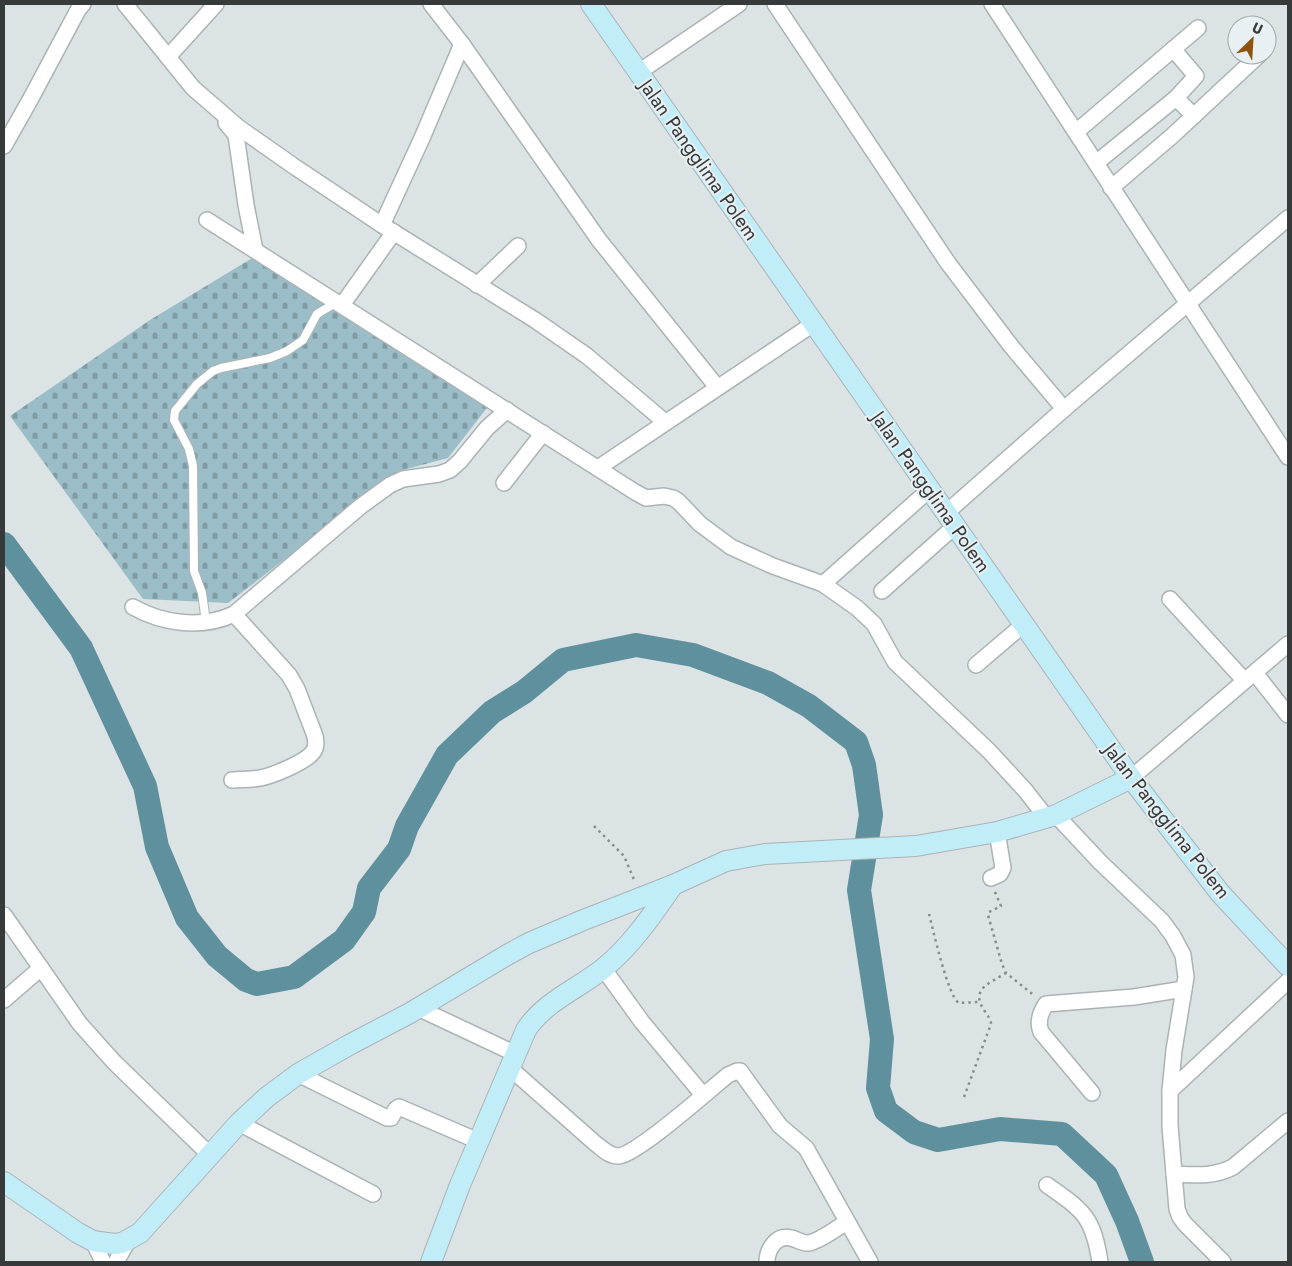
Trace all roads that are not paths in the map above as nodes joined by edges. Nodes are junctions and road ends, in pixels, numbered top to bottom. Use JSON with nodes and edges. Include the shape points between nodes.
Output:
{"nodes":[{"id":1,"x":83,"y":4,"type":"edge"},
{"id":2,"x":125,"y":4,"type":"edge"},
{"id":3,"x":216,"y":4,"type":"edge"},
{"id":4,"x":431,"y":4,"type":"edge"},
{"id":5,"x":591,"y":4,"type":"edge"},
{"id":6,"x":739,"y":4,"type":"edge"},
{"id":7,"x":775,"y":4,"type":"edge"},
{"id":8,"x":992,"y":4,"type":"edge"},
{"id":9,"x":1198,"y":28,"type":"dead end"},
{"id":10,"x":462,"y":44,"type":"junction"},
{"id":11,"x":1173,"y":49,"type":"junction"},
{"id":12,"x":168,"y":57,"type":"junction"},
{"id":13,"x":1248,"y":65,"type":"edge"},
{"id":14,"x":638,"y":72,"type":"junction"},
{"id":15,"x":193,"y":88,"type":"junction"},
{"id":16,"x":1176,"y":98,"type":"junction"},
{"id":17,"x":1194,"y":116,"type":"junction"},
{"id":18,"x":1076,"y":132,"type":"junction"},
{"id":19,"x":4,"y":146,"type":"edge"},
{"id":20,"x":1096,"y":163,"type":"junction"},
{"id":21,"x":1111,"y":188,"type":"junction"},
{"id":22,"x":1288,"y":218,"type":"edge"},
{"id":23,"x":207,"y":220,"type":"dead end"},
{"id":24,"x":388,"y":229,"type":"junction"},
{"id":25,"x":518,"y":246,"type":"dead end"},
{"id":26,"x":255,"y":250,"type":"junction"},
{"id":27,"x":477,"y":285,"type":"junction"},
{"id":28,"x":1188,"y":303,"type":"junction"},
{"id":29,"x":340,"y":304,"type":"junction"},
{"id":30,"x":813,"y":324,"type":"junction"},
{"id":31,"x":717,"y":387,"type":"junction"},
{"id":32,"x":1064,"y":409,"type":"junction"},
{"id":33,"x":507,"y":410,"type":"junction"},
{"id":34,"x":665,"y":422,"type":"junction"},
{"id":35,"x":543,"y":433,"type":"junction"},
{"id":36,"x":1288,"y":457,"type":"edge"},
{"id":37,"x":598,"y":468,"type":"junction"},
{"id":38,"x":504,"y":483,"type":"dead end"},
{"id":39,"x":929,"y":490,"type":"junction"},
{"id":40,"x":951,"y":520,"type":"junction"},
{"id":41,"x":823,"y":584,"type":"junction"},
{"id":42,"x":882,"y":591,"type":"dead end"},
{"id":43,"x":1170,"y":599,"type":"dead end"},
{"id":44,"x":133,"y":607,"type":"dead end"},
{"id":45,"x":234,"y":614,"type":"junction"},
{"id":46,"x":206,"y":622,"type":"junction"},
{"id":47,"x":1023,"y":625,"type":"junction"},
{"id":48,"x":1288,"y":644,"type":"edge"},
{"id":49,"x":976,"y":666,"type":"dead end"},
{"id":50,"x":1249,"y":676,"type":"junction"},
{"id":51,"x":1288,"y":715,"type":"edge"},
{"id":52,"x":1131,"y":778,"type":"junction"},
{"id":53,"x":232,"y":780,"type":"dead end"},
{"id":54,"x":1051,"y":816,"type":"junction"},
{"id":55,"x":997,"y":832,"type":"junction"},
{"id":56,"x":991,"y":878,"type":"road end"},
{"id":57,"x":673,"y":885,"type":"junction"},
{"id":58,"x":4,"y":915,"type":"edge"},
{"id":59,"x":1288,"y":966,"type":"edge"},
{"id":60,"x":41,"y":968,"type":"junction"},
{"id":61,"x":603,"y":968,"type":"junction"},
{"id":62,"x":1288,"y":980,"type":"edge"},
{"id":63,"x":1184,"y":989,"type":"junction"},
{"id":64,"x":4,"y":1000,"type":"edge"},
{"id":65,"x":418,"y":1008,"type":"junction"},
{"id":66,"x":513,"y":1061,"type":"junction"},
{"id":67,"x":298,"y":1074,"type":"junction"},
{"id":68,"x":1170,"y":1091,"type":"junction"},
{"id":69,"x":1092,"y":1093,"type":"dead end"},
{"id":70,"x":703,"y":1095,"type":"junction"},
{"id":71,"x":1288,"y":1121,"type":"edge"},
{"id":72,"x":239,"y":1123,"type":"junction"},
{"id":73,"x":478,"y":1141,"type":"junction"},
{"id":74,"x":210,"y":1155,"type":"junction"},
{"id":75,"x":1174,"y":1174,"type":"junction"},
{"id":76,"x":4,"y":1182,"type":"edge"},
{"id":77,"x":1047,"y":1185,"type":"dead end"},
{"id":78,"x":373,"y":1194,"type":"dead end"},
{"id":79,"x":847,"y":1222,"type":"junction"},
{"id":80,"x":129,"y":1239,"type":"junction"},
{"id":81,"x":93,"y":1241,"type":"junction"},
{"id":82,"x":103,"y":1262,"type":"edge"},
{"id":83,"x":116,"y":1262,"type":"edge"},
{"id":84,"x":431,"y":1262,"type":"edge"},
{"id":85,"x":767,"y":1262,"type":"edge"},
{"id":86,"x":870,"y":1262,"type":"edge"},
{"id":87,"x":1100,"y":1262,"type":"edge"},
{"id":88,"x":1223,"y":1262,"type":"edge"}],
"edges":[{"from":1,"to":19,"type":"street"},
{"from":2,"to":12,"type":"street"},
{"from":3,"to":12,"type":"street"},
{"from":4,"to":10,"type":"street"},
{"from":5,"to":14,"type":"street","name":"Jalan Pangglima Polem"},
{"from":6,"to":14,"type":"street"},
{"from":7,"to":32,"type":"street","via":[[948,263]]},
{"from":8,"to":18,"type":"street"},
{"from":9,"to":11,"type":"street"},
{"from":10,"to":24,"type":"street"},
{"from":10,"to":31,"type":"street","via":[[599,240]]},
{"from":11,"to":16,"type":"street","via":[[1196,76]]},
{"from":11,"to":18,"type":"street"},
{"from":12,"to":15,"type":"street"},
{"from":13,"to":17,"type":"street"},
{"from":14,"to":30,"type":"street","name":"Jalan Pangglima Polem"},
{"from":15,"to":24,"type":"street","via":[[238,127]]},
{"from":15,"to":26,"type":"street","via":[[194,100],[223,121],[236,136]]},
{"from":16,"to":17,"type":"street"},
{"from":16,"to":20,"type":"street"},
{"from":17,"to":21,"type":"street"},
{"from":18,"to":20,"type":"street"},
{"from":20,"to":21,"type":"street"},
{"from":21,"to":28,"type":"street"},
{"from":22,"to":28,"type":"street"},
{"from":23,"to":26,"type":"street"},
{"from":24,"to":27,"type":"street"},
{"from":24,"to":29,"type":"street"},
{"from":25,"to":27,"type":"street"},
{"from":26,"to":29,"type":"street"},
{"from":27,"to":34,"type":"street","via":[[587,356]]},
{"from":28,"to":32,"type":"street"},
{"from":28,"to":36,"type":"street"},
{"from":29,"to":33,"type":"street"},
{"from":29,"to":46,"type":"lane","via":[[317,314],[303,340],[287,351],[213,371],[197,384],[175,411],[174,420],[189,448],[193,466],[194,571],[202,593]]},
{"from":30,"to":31,"type":"street"},
{"from":30,"to":39,"type":"street","name":"Jalan Pangglima Polem"},
{"from":31,"to":34,"type":"street"},
{"from":32,"to":40,"type":"street"},
{"from":33,"to":35,"type":"street"},
{"from":33,"to":45,"type":"street","via":[[450,470],[390,484]]},
{"from":34,"to":37,"type":"street"},
{"from":35,"to":37,"type":"street"},
{"from":35,"to":38,"type":"street"},
{"from":37,"to":41,"type":"street","via":[[642,496],[668,497],[678,501],[705,528],[736,550]]},
{"from":39,"to":40,"type":"street","name":"Jalan Pangglima Polem"},
{"from":39,"to":41,"type":"street"},
{"from":40,"to":42,"type":"street"},
{"from":40,"to":47,"type":"street","name":"Jalan Pangglima Polem"},
{"from":41,"to":54,"type":"street","via":[[874,624],[894,662],[990,751]]},
{"from":43,"to":50,"type":"street"},
{"from":44,"to":46,"type":"street","via":[[164,620]]},
{"from":45,"to":46,"type":"street"},
{"from":45,"to":53,"type":"street","via":[[289,675],[316,744],[306,758],[273,774]]},
{"from":47,"to":49,"type":"street"},
{"from":47,"to":52,"type":"street","name":"Jalan Pangglima Polem"},
{"from":48,"to":50,"type":"street"},
{"from":50,"to":51,"type":"street"},
{"from":50,"to":52,"type":"street"},
{"from":52,"to":54,"type":"street"},
{"from":52,"to":59,"type":"street","name":"Jalan Pangglima Polem","via":[[1220,893]]},
{"from":54,"to":55,"type":"street"},
{"from":54,"to":63,"type":"street","via":[[1174,936],[1184,955]]},
{"from":55,"to":56,"type":"street","via":[[1003,868],[1000,874]]},
{"from":55,"to":57,"type":"street","via":[[916,846],[765,854],[726,861]]},
{"from":57,"to":61,"type":"street","via":[[637,934]]},
{"from":57,"to":65,"type":"street","via":[[506,954]]},
{"from":58,"to":60,"type":"street"},
{"from":60,"to":64,"type":"street"},
{"from":60,"to":74,"type":"street","via":[[80,1024],[114,1062]]},
{"from":61,"to":66,"type":"street","via":[[534,1018]]},
{"from":61,"to":70,"type":"street","via":[[642,1022]]},
{"from":62,"to":68,"type":"street"},
{"from":63,"to":68,"type":"street"},
{"from":63,"to":69,"type":"street","via":[[1134,997],[1046,1004],[1039,1017],[1041,1032]]},
{"from":65,"to":66,"type":"street"},
{"from":65,"to":67,"type":"street"},
{"from":66,"to":70,"type":"street","via":[[596,1144],[615,1156],[626,1154],[647,1141]]},
{"from":66,"to":73,"type":"street"},
{"from":67,"to":72,"type":"street"},
{"from":67,"to":73,"type":"street","via":[[387,1118],[391,1118],[399,1106]]},
{"from":68,"to":75,"type":"street"},
{"from":70,"to":79,"type":"street","via":[[728,1075],[742,1072],[774,1118],[806,1148]]},
{"from":71,"to":75,"type":"street","via":[[1222,1173]]},
{"from":72,"to":74,"type":"street"},
{"from":72,"to":78,"type":"street"},
{"from":73,"to":84,"type":"street"},
{"from":74,"to":80,"type":"street","via":[[140,1233]]},
{"from":75,"to":88,"type":"street","via":[[1180,1217]]},
{"from":76,"to":81,"type":"street"},
{"from":77,"to":87,"type":"street","via":[[1086,1216],[1096,1237]]},
{"from":79,"to":85,"type":"street","via":[[809,1243],[790,1237],[776,1241],[769,1249]]},
{"from":79,"to":86,"type":"street"},
{"from":80,"to":81,"type":"street","via":[[114,1244]]},
{"from":80,"to":83,"type":"street"},
{"from":81,"to":82,"type":"street"}]}
